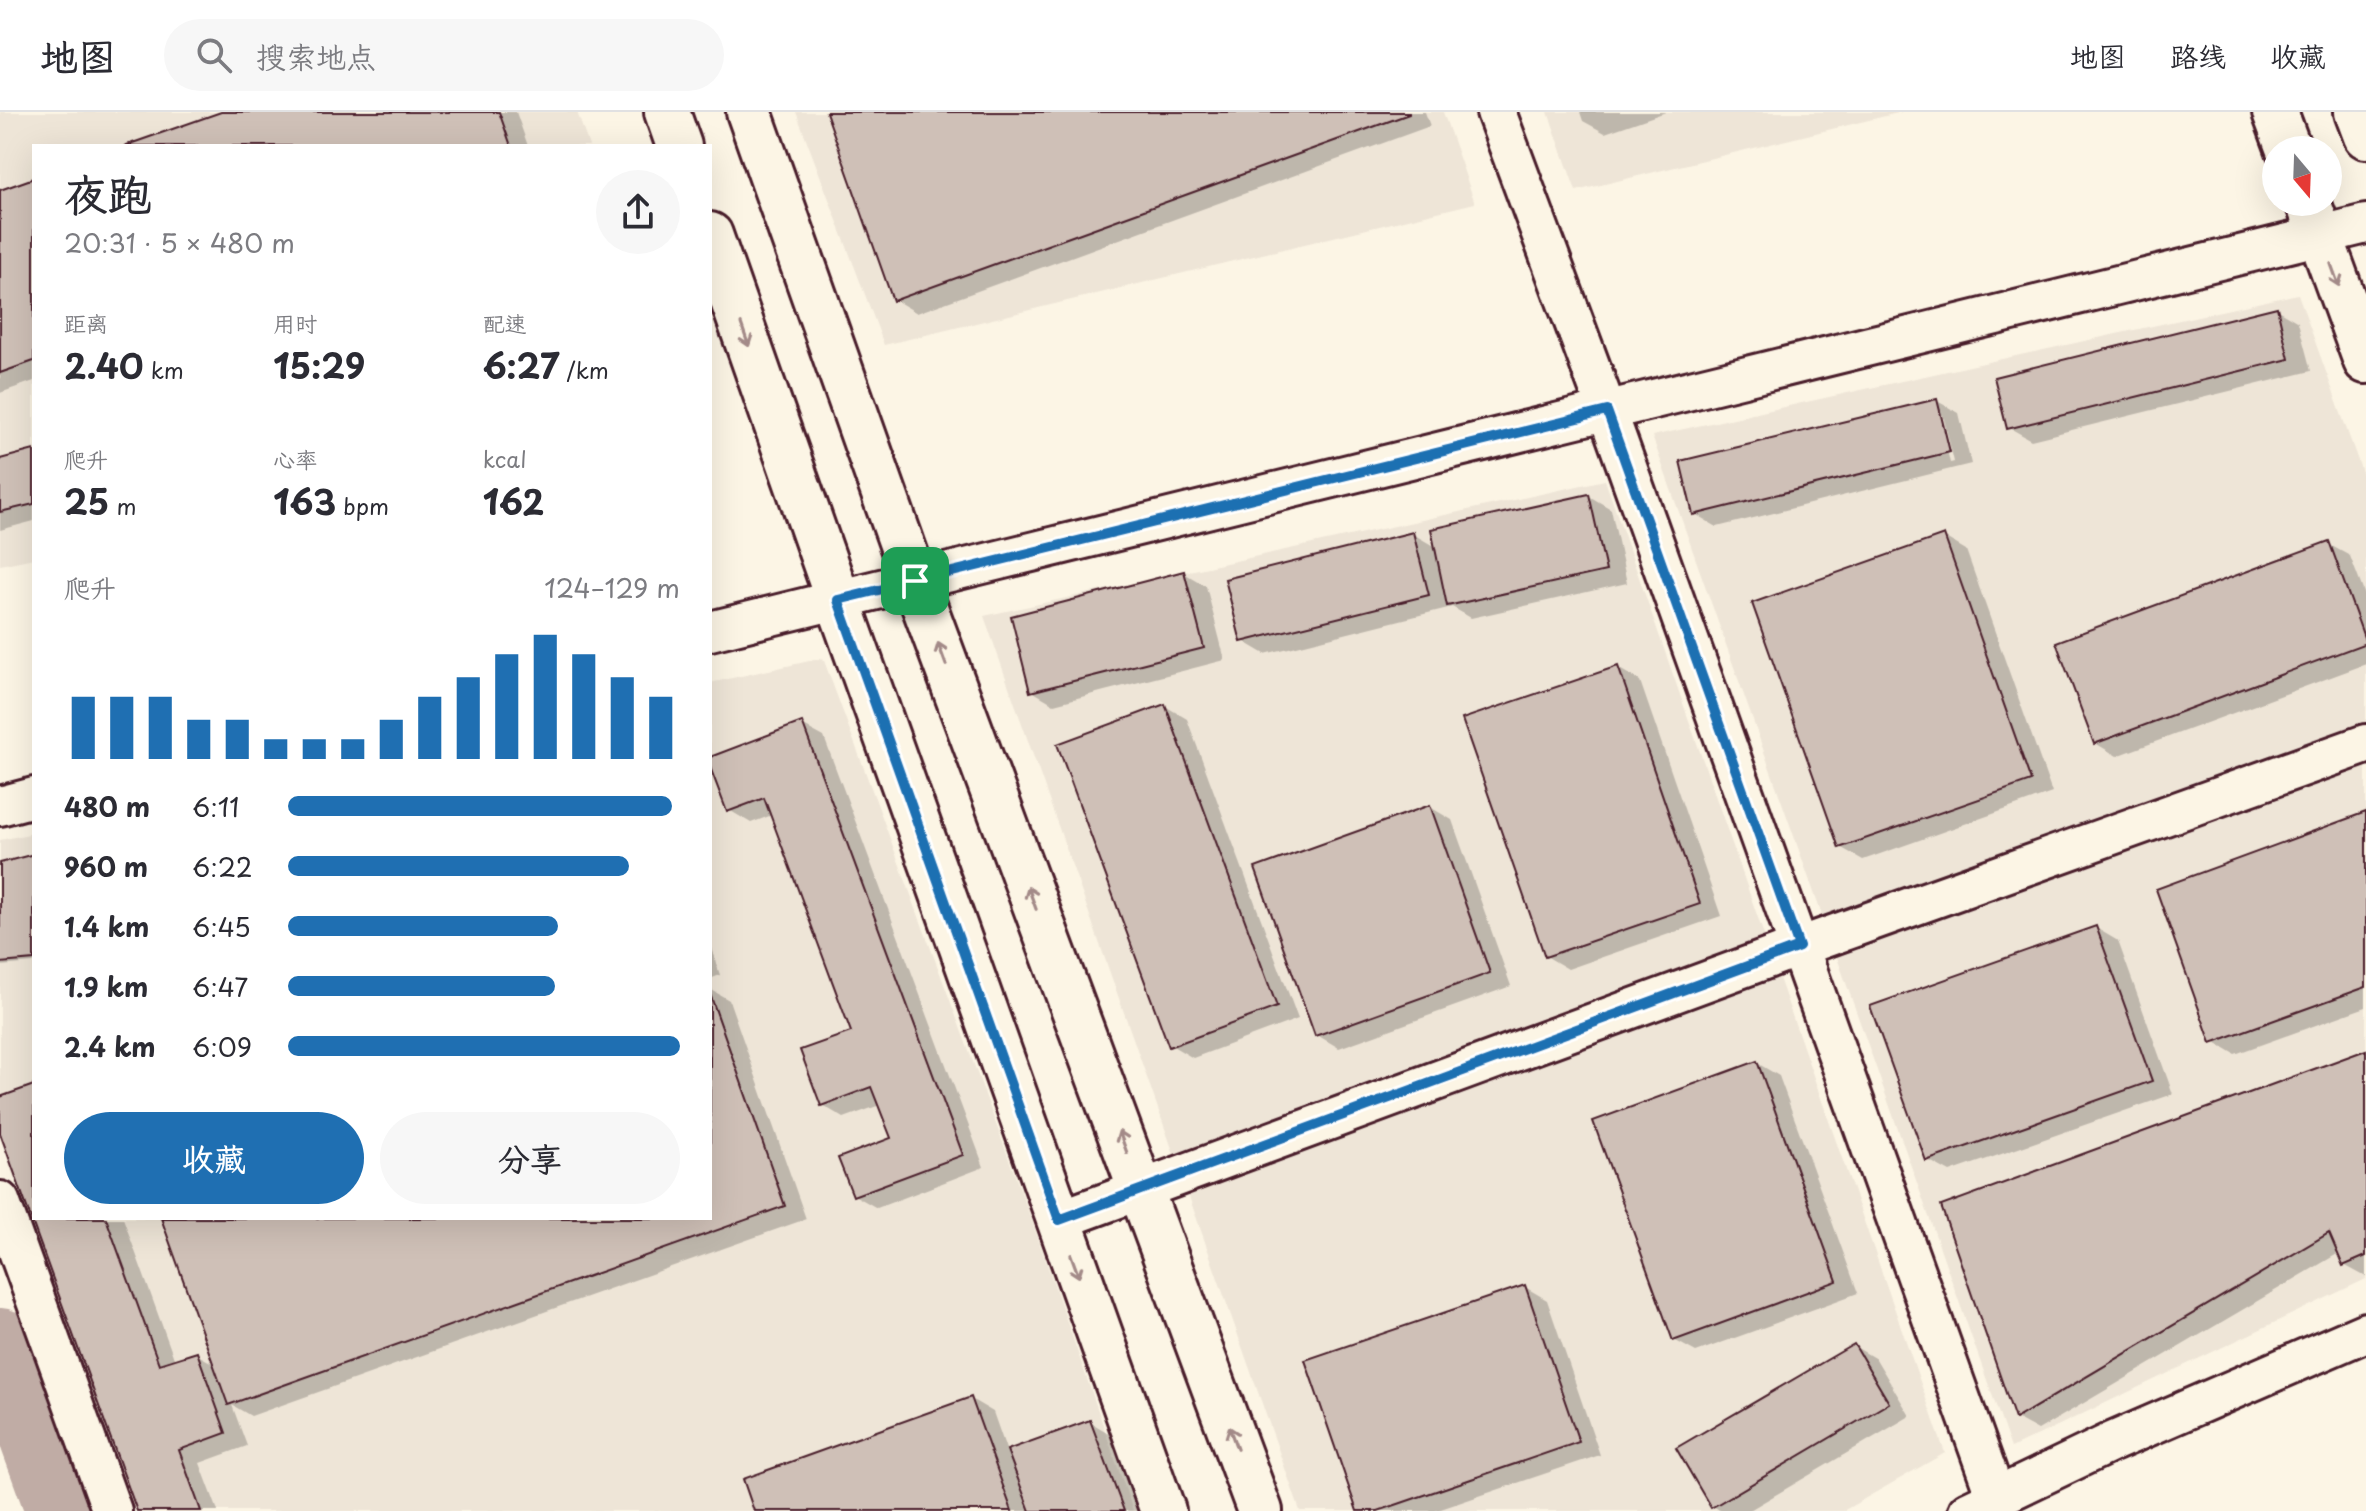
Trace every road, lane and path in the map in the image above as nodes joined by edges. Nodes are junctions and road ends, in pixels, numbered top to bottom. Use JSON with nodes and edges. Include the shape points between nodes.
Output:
{"nodes":[{"id":1,"x":667,"y":112,"type":"edge"},
{"id":2,"x":749,"y":112,"type":"edge"},
{"id":3,"x":1496,"y":112,"type":"edge"},
{"id":4,"x":2275,"y":112,"type":"edge"},
{"id":5,"x":2357,"y":112,"type":"edge"},
{"id":6,"x":2284,"y":136,"type":"edge"},
{"id":7,"x":2366,"y":136,"type":"edge"},
{"id":8,"x":678,"y":144,"type":"edge"},
{"id":9,"x":2314,"y":219,"type":"edge"},
{"id":10,"x":2366,"y":224,"type":"edge"},
{"id":11,"x":712,"y":241,"type":"edge"},
{"id":12,"x":2366,"y":361,"type":"edge"},
{"id":13,"x":1607,"y":411,"type":"junction"},
{"id":14,"x":915,"y":581,"type":"junction"},
{"id":15,"x":838,"y":600,"type":"junction"},
{"id":16,"x":712,"y":631,"type":"edge"},
{"id":17,"x":2366,"y":744,"type":"edge"},
{"id":18,"x":32,"y":798,"type":"edge"},
{"id":19,"x":0,"y":806,"type":"edge"},
{"id":20,"x":1799,"y":947,"type":"junction"},
{"id":21,"x":1140,"y":1189,"type":"junction"},
{"id":22,"x":0,"y":1201,"type":"edge"},
{"id":23,"x":1059,"y":1220,"type":"junction"},
{"id":24,"x":2366,"y":1332,"type":"edge"},
{"id":25,"x":1982,"y":1504,"type":"edge"},
{"id":26,"x":112,"y":1511,"type":"edge"},
{"id":27,"x":1163,"y":1511,"type":"edge"},
{"id":28,"x":1260,"y":1511,"type":"edge"}],
"edges":[{"from":1,"to":8,"type":"street"},
{"from":2,"to":14,"type":"street"},
{"from":3,"to":13,"type":"street"},
{"from":4,"to":6,"type":"street"},
{"from":5,"to":7,"type":"street"},
{"from":9,"to":10,"type":"street"},
{"from":9,"to":12,"type":"street","one_way":true},
{"from":9,"to":13,"type":"street"},
{"from":11,"to":15,"type":"street","one_way":true},
{"from":13,"to":14,"type":"street"},
{"from":13,"to":20,"type":"street"},
{"from":14,"to":15,"type":"street"},
{"from":21,"to":14,"type":"street","one_way":true},
{"from":15,"to":16,"type":"street"},
{"from":15,"to":23,"type":"street"},
{"from":17,"to":20,"type":"street"},
{"from":18,"to":19,"type":"street"},
{"from":20,"to":21,"type":"street"},
{"from":20,"to":25,"type":"street"},
{"from":21,"to":23,"type":"street"},
{"from":28,"to":21,"type":"street","one_way":true},
{"from":22,"to":26,"type":"street"},
{"from":23,"to":27,"type":"street","one_way":true},
{"from":24,"to":25,"type":"street"}]}
